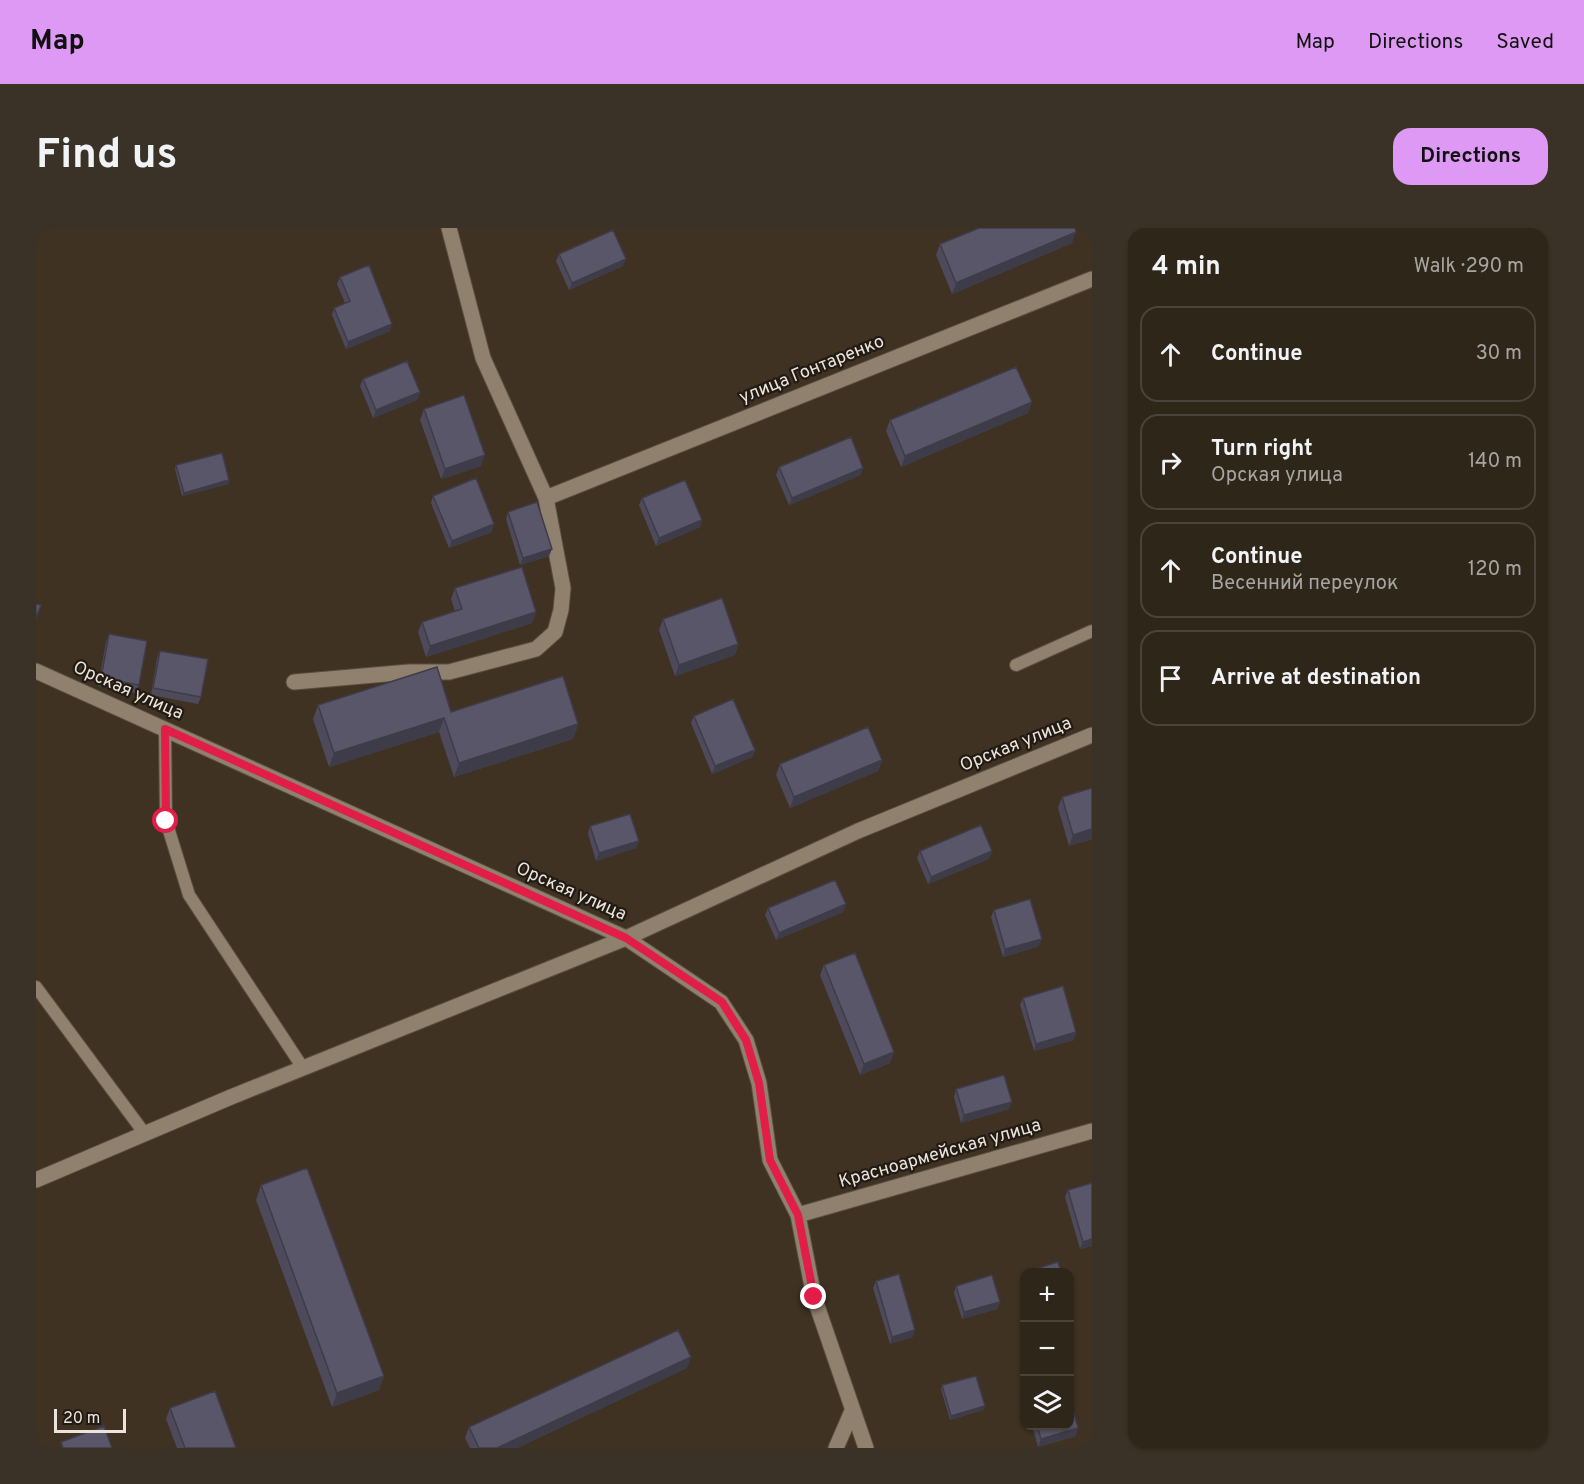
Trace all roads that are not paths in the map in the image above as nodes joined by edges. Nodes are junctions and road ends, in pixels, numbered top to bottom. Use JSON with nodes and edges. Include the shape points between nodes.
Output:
{"nodes":[{"id":1,"x":449,"y":228,"type":"edge"},
{"id":2,"x":1092,"y":279,"type":"edge"},
{"id":3,"x":546,"y":498,"type":"junction"},
{"id":4,"x":1092,"y":631,"type":"edge"},
{"id":5,"x":1016,"y":665,"type":"dead end"},
{"id":6,"x":36,"y":671,"type":"edge"},
{"id":7,"x":294,"y":682,"type":"dead end"},
{"id":8,"x":165,"y":729,"type":"junction"},
{"id":9,"x":1092,"y":735,"type":"edge"},
{"id":10,"x":626,"y":938,"type":"junction"},
{"id":11,"x":36,"y":987,"type":"edge"},
{"id":12,"x":303,"y":1068,"type":"junction"},
{"id":13,"x":1092,"y":1131,"type":"edge"},
{"id":14,"x":145,"y":1134,"type":"junction"},
{"id":15,"x":36,"y":1180,"type":"edge"},
{"id":16,"x":798,"y":1215,"type":"junction"},
{"id":17,"x":852,"y":1410,"type":"junction"},
{"id":18,"x":836,"y":1448,"type":"edge"},
{"id":19,"x":866,"y":1448,"type":"edge"}],
"edges":[{"from":1,"to":3,"type":"street","via":[[483,358]]},
{"from":2,"to":3,"type":"street","name":"улица Гонтаренко"},
{"from":3,"to":7,"type":"street","via":[[562,599],[555,632],[536,649],[449,672]]},
{"from":4,"to":5,"type":"lane"},
{"from":6,"to":8,"type":"street","name":"Орская улица"},
{"from":8,"to":10,"type":"street","name":"Орская улица"},
{"from":8,"to":12,"type":"lane","via":[[166,821],[189,895]]},
{"from":9,"to":10,"type":"street","name":"Орская улица","via":[[858,831]]},
{"from":10,"to":12,"type":"street"},
{"from":10,"to":16,"type":"street","via":[[722,1002],[746,1040],[759,1083],[770,1160]]},
{"from":11,"to":14,"type":"lane"},
{"from":12,"to":14,"type":"street"},
{"from":13,"to":16,"type":"street","name":"Красноармейская улица"},
{"from":14,"to":15,"type":"street"},
{"from":16,"to":17,"type":"street","via":[[814,1297]]},
{"from":17,"to":18,"type":"street"},
{"from":17,"to":19,"type":"street"}]}
